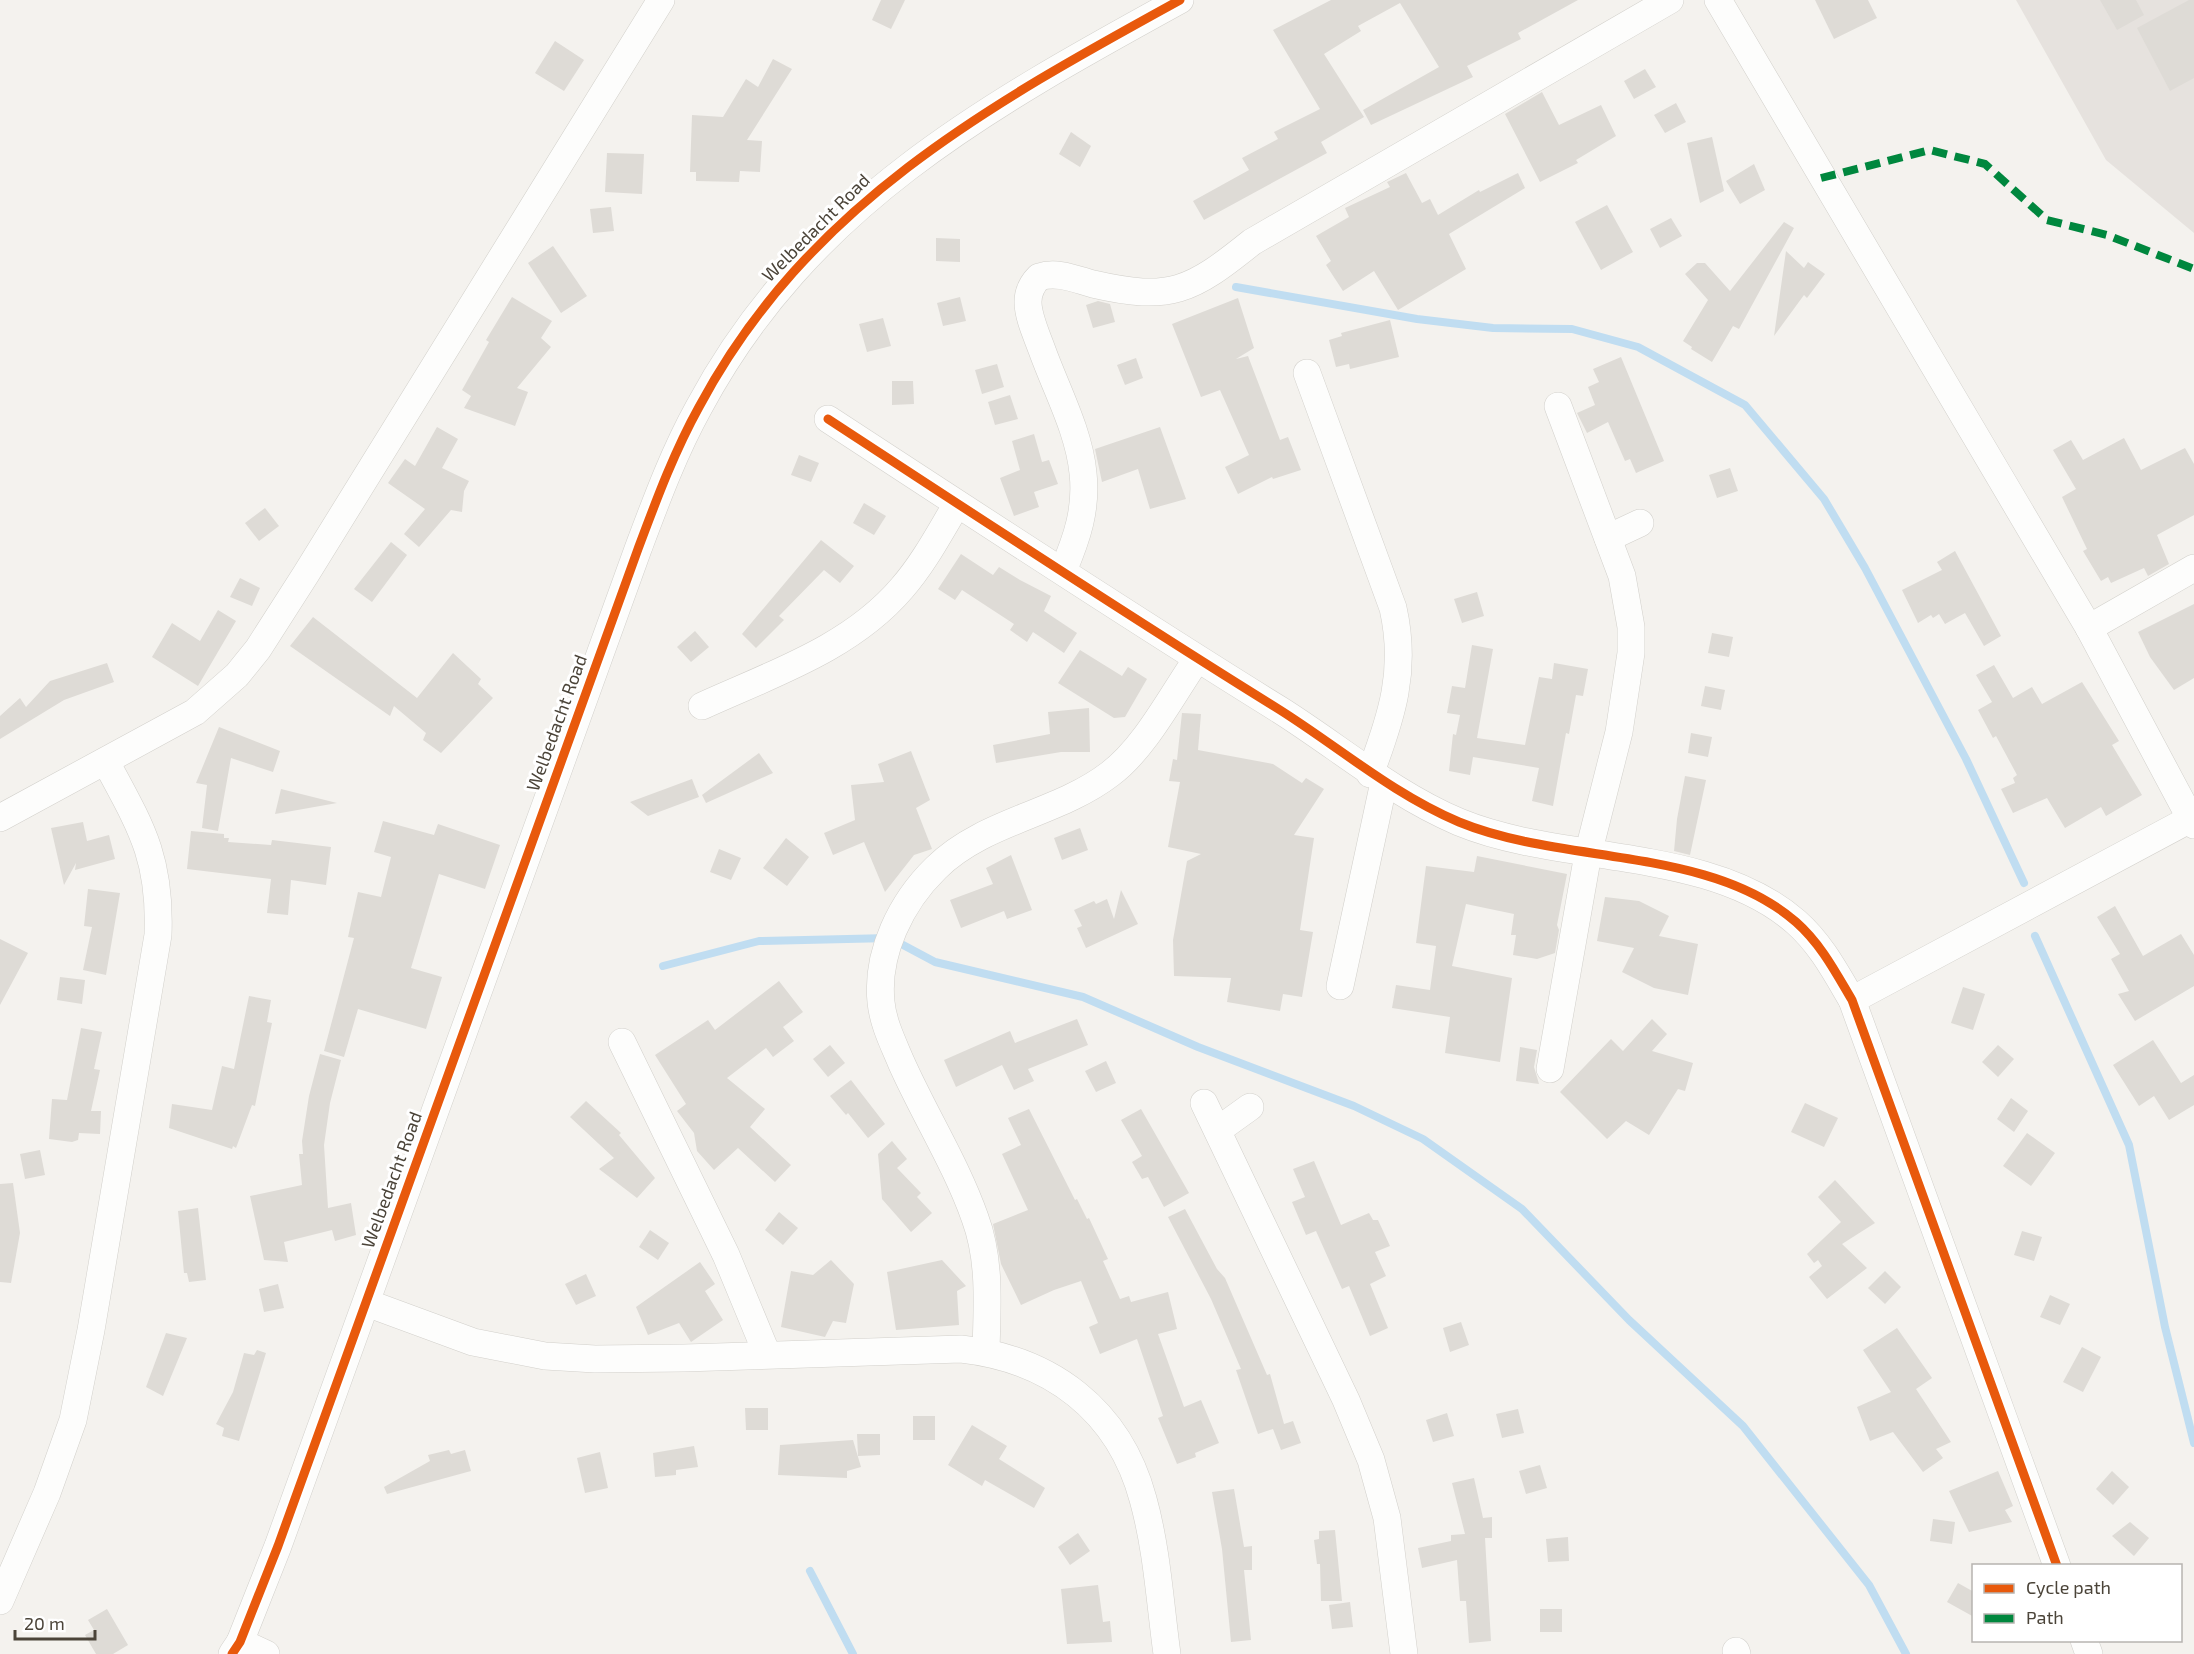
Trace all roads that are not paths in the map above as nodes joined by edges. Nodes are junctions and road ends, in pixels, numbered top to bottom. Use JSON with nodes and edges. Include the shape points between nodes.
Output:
{"nodes":[{"id":1,"x":661,"y":0,"type":"edge"},
{"id":2,"x":1180,"y":0,"type":"edge"},
{"id":3,"x":1670,"y":0,"type":"edge"},
{"id":4,"x":1718,"y":0,"type":"edge"},
{"id":5,"x":1307,"y":373,"type":"dead end"},
{"id":6,"x":1558,"y":405,"type":"dead end"},
{"id":7,"x":828,"y":420,"type":"dead end"},
{"id":8,"x":957,"y":504,"type":"junction"},
{"id":9,"x":1640,"y":523,"type":"dead end"},
{"id":10,"x":1608,"y":538,"type":"junction"},
{"id":11,"x":2194,"y":568,"type":"edge"},
{"id":12,"x":1063,"y":571,"type":"junction"},
{"id":13,"x":2089,"y":628,"type":"junction"},
{"id":14,"x":1197,"y":659,"type":"junction"},
{"id":15,"x":702,"y":706,"type":"dead end"},
{"id":16,"x":106,"y":762,"type":"junction"},
{"id":17,"x":1377,"y":778,"type":"junction"},
{"id":18,"x":0,"y":818,"type":"edge"},
{"id":19,"x":2193,"y":820,"type":"edge"},
{"id":20,"x":1588,"y":854,"type":"junction"},
{"id":21,"x":1340,"y":986,"type":"dead end"},
{"id":22,"x":1852,"y":1000,"type":"junction"},
{"id":23,"x":622,"y":1042,"type":"dead end"},
{"id":24,"x":1550,"y":1070,"type":"dead end"},
{"id":25,"x":1204,"y":1103,"type":"dead end"},
{"id":26,"x":1250,"y":1107,"type":"dead end"},
{"id":27,"x":1218,"y":1130,"type":"junction"},
{"id":28,"x":367,"y":1303,"type":"junction"},
{"id":29,"x":986,"y":1352,"type":"junction"},
{"id":30,"x":767,"y":1354,"type":"junction"},
{"id":31,"x":2055,"y":1564,"type":"edge"},
{"id":32,"x":0,"y":1601,"type":"edge"},
{"id":33,"x":236,"y":1648,"type":"edge"},
{"id":34,"x":266,"y":1654,"type":"edge"},
{"id":35,"x":1167,"y":1654,"type":"edge"},
{"id":36,"x":1404,"y":1654,"type":"edge"}],
"edges":[{"from":1,"to":16,"type":"street","via":[[258,649],[237,675],[195,712]]},
{"from":2,"to":28,"type":"street","name":"Welbedacht Road","via":[[958,128],[898,172],[796,267],[746,330],[699,407],[663,485]]},
{"from":3,"to":12,"type":"street","via":[[1252,242],[1182,288],[1147,292],[1057,275],[1039,277],[1032,284],[1028,305],[1083,473],[1083,514]]},
{"from":4,"to":13,"type":"street"},
{"from":5,"to":17,"type":"street","via":[[1398,630],[1398,682]]},
{"from":6,"to":10,"type":"street"},
{"from":7,"to":8,"type":"street"},
{"from":8,"to":12,"type":"street"},
{"from":8,"to":15,"type":"street","via":[[903,588],[857,630]]},
{"from":9,"to":10,"type":"street"},
{"from":10,"to":20,"type":"street","via":[[1629,605],[1631,653],[1619,732]]},
{"from":11,"to":13,"type":"street"},
{"from":12,"to":14,"type":"street"},
{"from":13,"to":19,"type":"street"},
{"from":14,"to":17,"type":"street"},
{"from":14,"to":29,"type":"street","via":[[1127,760],[1093,786],[975,841],[948,858],[920,886],[888,942],[880,987],[883,1016],[980,1234],[988,1280]]},
{"from":16,"to":18,"type":"street"},
{"from":16,"to":32,"type":"street","via":[[148,844],[159,892],[158,934],[91,1330],[72,1420],[47,1493]]},
{"from":17,"to":20,"type":"street","via":[[1476,829]]},
{"from":17,"to":21,"type":"street"},
{"from":19,"to":22,"type":"street"},
{"from":20,"to":22,"type":"street","via":[[1710,877],[1747,889],[1796,922],[1814,940]]},
{"from":20,"to":24,"type":"street"},
{"from":22,"to":31,"type":"street"},
{"from":23,"to":30,"type":"street","via":[[726,1255]]},
{"from":25,"to":27,"type":"street"},
{"from":26,"to":27,"type":"street"},
{"from":27,"to":36,"type":"street","via":[[1371,1460],[1387,1518]]},
{"from":28,"to":30,"type":"street","via":[[473,1342],[535,1355],[595,1359]]},
{"from":28,"to":33,"type":"street","name":"Welbedacht Road","via":[[278,1546]]},
{"from":29,"to":30,"type":"street"},
{"from":29,"to":35,"type":"street","via":[[1049,1374],[1100,1415],[1119,1443],[1148,1519]]},
{"from":33,"to":34,"type":"street"}]}
